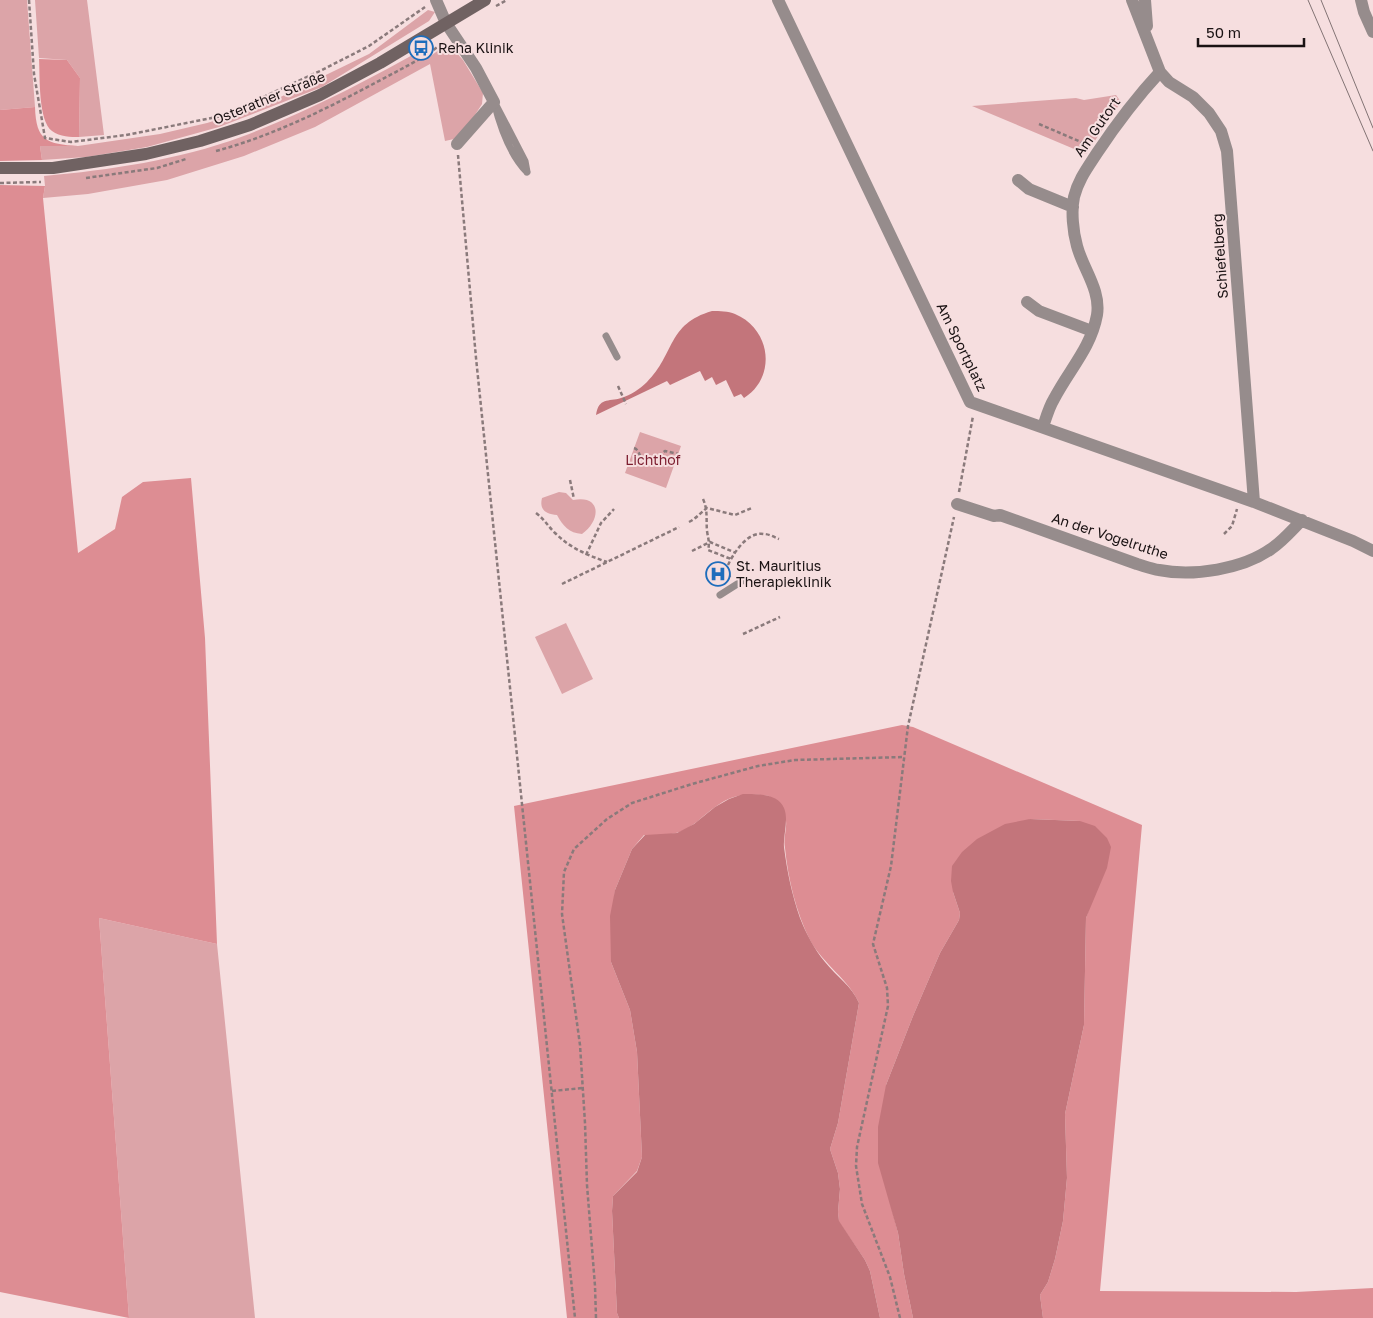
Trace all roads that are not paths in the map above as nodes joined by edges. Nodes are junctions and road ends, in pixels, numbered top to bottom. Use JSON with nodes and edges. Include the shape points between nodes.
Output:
{"nodes":[{"id":1,"x":485,"y":0,"type":"edge"},
{"id":2,"x":778,"y":0,"type":"edge"},
{"id":3,"x":1132,"y":0,"type":"edge"},
{"id":4,"x":1145,"y":0,"type":"edge"},
{"id":5,"x":1361,"y":0,"type":"edge"},
{"id":6,"x":432,"y":3,"type":"edge"},
{"id":7,"x":446,"y":23,"type":"junction"},
{"id":8,"x":1373,"y":32,"type":"edge"},
{"id":9,"x":1148,"y":38,"type":"junction"},
{"id":10,"x":1160,"y":72,"type":"junction"},
{"id":11,"x":494,"y":102,"type":"junction"},
{"id":12,"x":457,"y":144,"type":"road end"},
{"id":13,"x":0,"y":168,"type":"edge"},
{"id":14,"x":1018,"y":180,"type":"dead end"},
{"id":15,"x":1073,"y":207,"type":"junction"},
{"id":16,"x":1027,"y":302,"type":"dead end"},
{"id":17,"x":1092,"y":331,"type":"junction"},
{"id":18,"x":606,"y":336,"type":"dead end"},
{"id":19,"x":617,"y":357,"type":"dead end"},
{"id":20,"x":1043,"y":427,"type":"junction"},
{"id":21,"x":1254,"y":502,"type":"junction"},
{"id":22,"x":957,"y":504,"type":"road end"},
{"id":23,"x":1302,"y":520,"type":"junction"},
{"id":24,"x":1373,"y":552,"type":"edge"},
{"id":25,"x":742,"y":581,"type":"dead end"},
{"id":26,"x":720,"y":595,"type":"dead end"}],
"edges":[{"from":1,"to":7,"type":"main road","name":"Osterather Straße"},
{"from":2,"to":20,"type":"street","name":"Am Sportplatz","via":[[970,402]]},
{"from":3,"to":9,"type":"street","name":"Schiefelberg"},
{"from":4,"to":9,"type":"street","name":"Schiefelberg"},
{"from":5,"to":8,"type":"street"},
{"from":6,"to":7,"type":"street"},
{"from":7,"to":11,"type":"street"},
{"from":7,"to":13,"type":"main road","name":"Osterather Straße","via":[[320,95],[241,128],[146,154],[53,168]]},
{"from":9,"to":10,"type":"street","name":"Schiefelberg"},
{"from":10,"to":15,"type":"street","name":"Am Gutort","via":[[1118,120],[1080,180]]},
{"from":10,"to":21,"type":"street","name":"Schiefelberg","via":[[1209,113],[1221,130],[1227,151]]},
{"from":11,"to":11,"type":"lane","via":[[499,123],[519,164],[527,172],[525,161]]},
{"from":11,"to":12,"type":"street"},
{"from":14,"to":15,"type":"street","via":[[1029,189]]},
{"from":15,"to":17,"type":"street","name":"Am Gutort","via":[[1076,244],[1098,304]]},
{"from":16,"to":17,"type":"street"},
{"from":17,"to":20,"type":"street","name":"Am Gutort","via":[[1075,367],[1053,400]]},
{"from":18,"to":19,"type":"lane"},
{"from":20,"to":21,"type":"street","name":"Am Sportplatz"},
{"from":21,"to":23,"type":"street","name":"Am Sportplatz"},
{"from":22,"to":23,"type":"street","name":"An der Vogelruthe","via":[[1000,515],[1137,564],[1177,572],[1216,570],[1245,562],[1269,550]]},
{"from":23,"to":24,"type":"street","name":"Am Sportplatz"},
{"from":25,"to":26,"type":"lane"}]}
